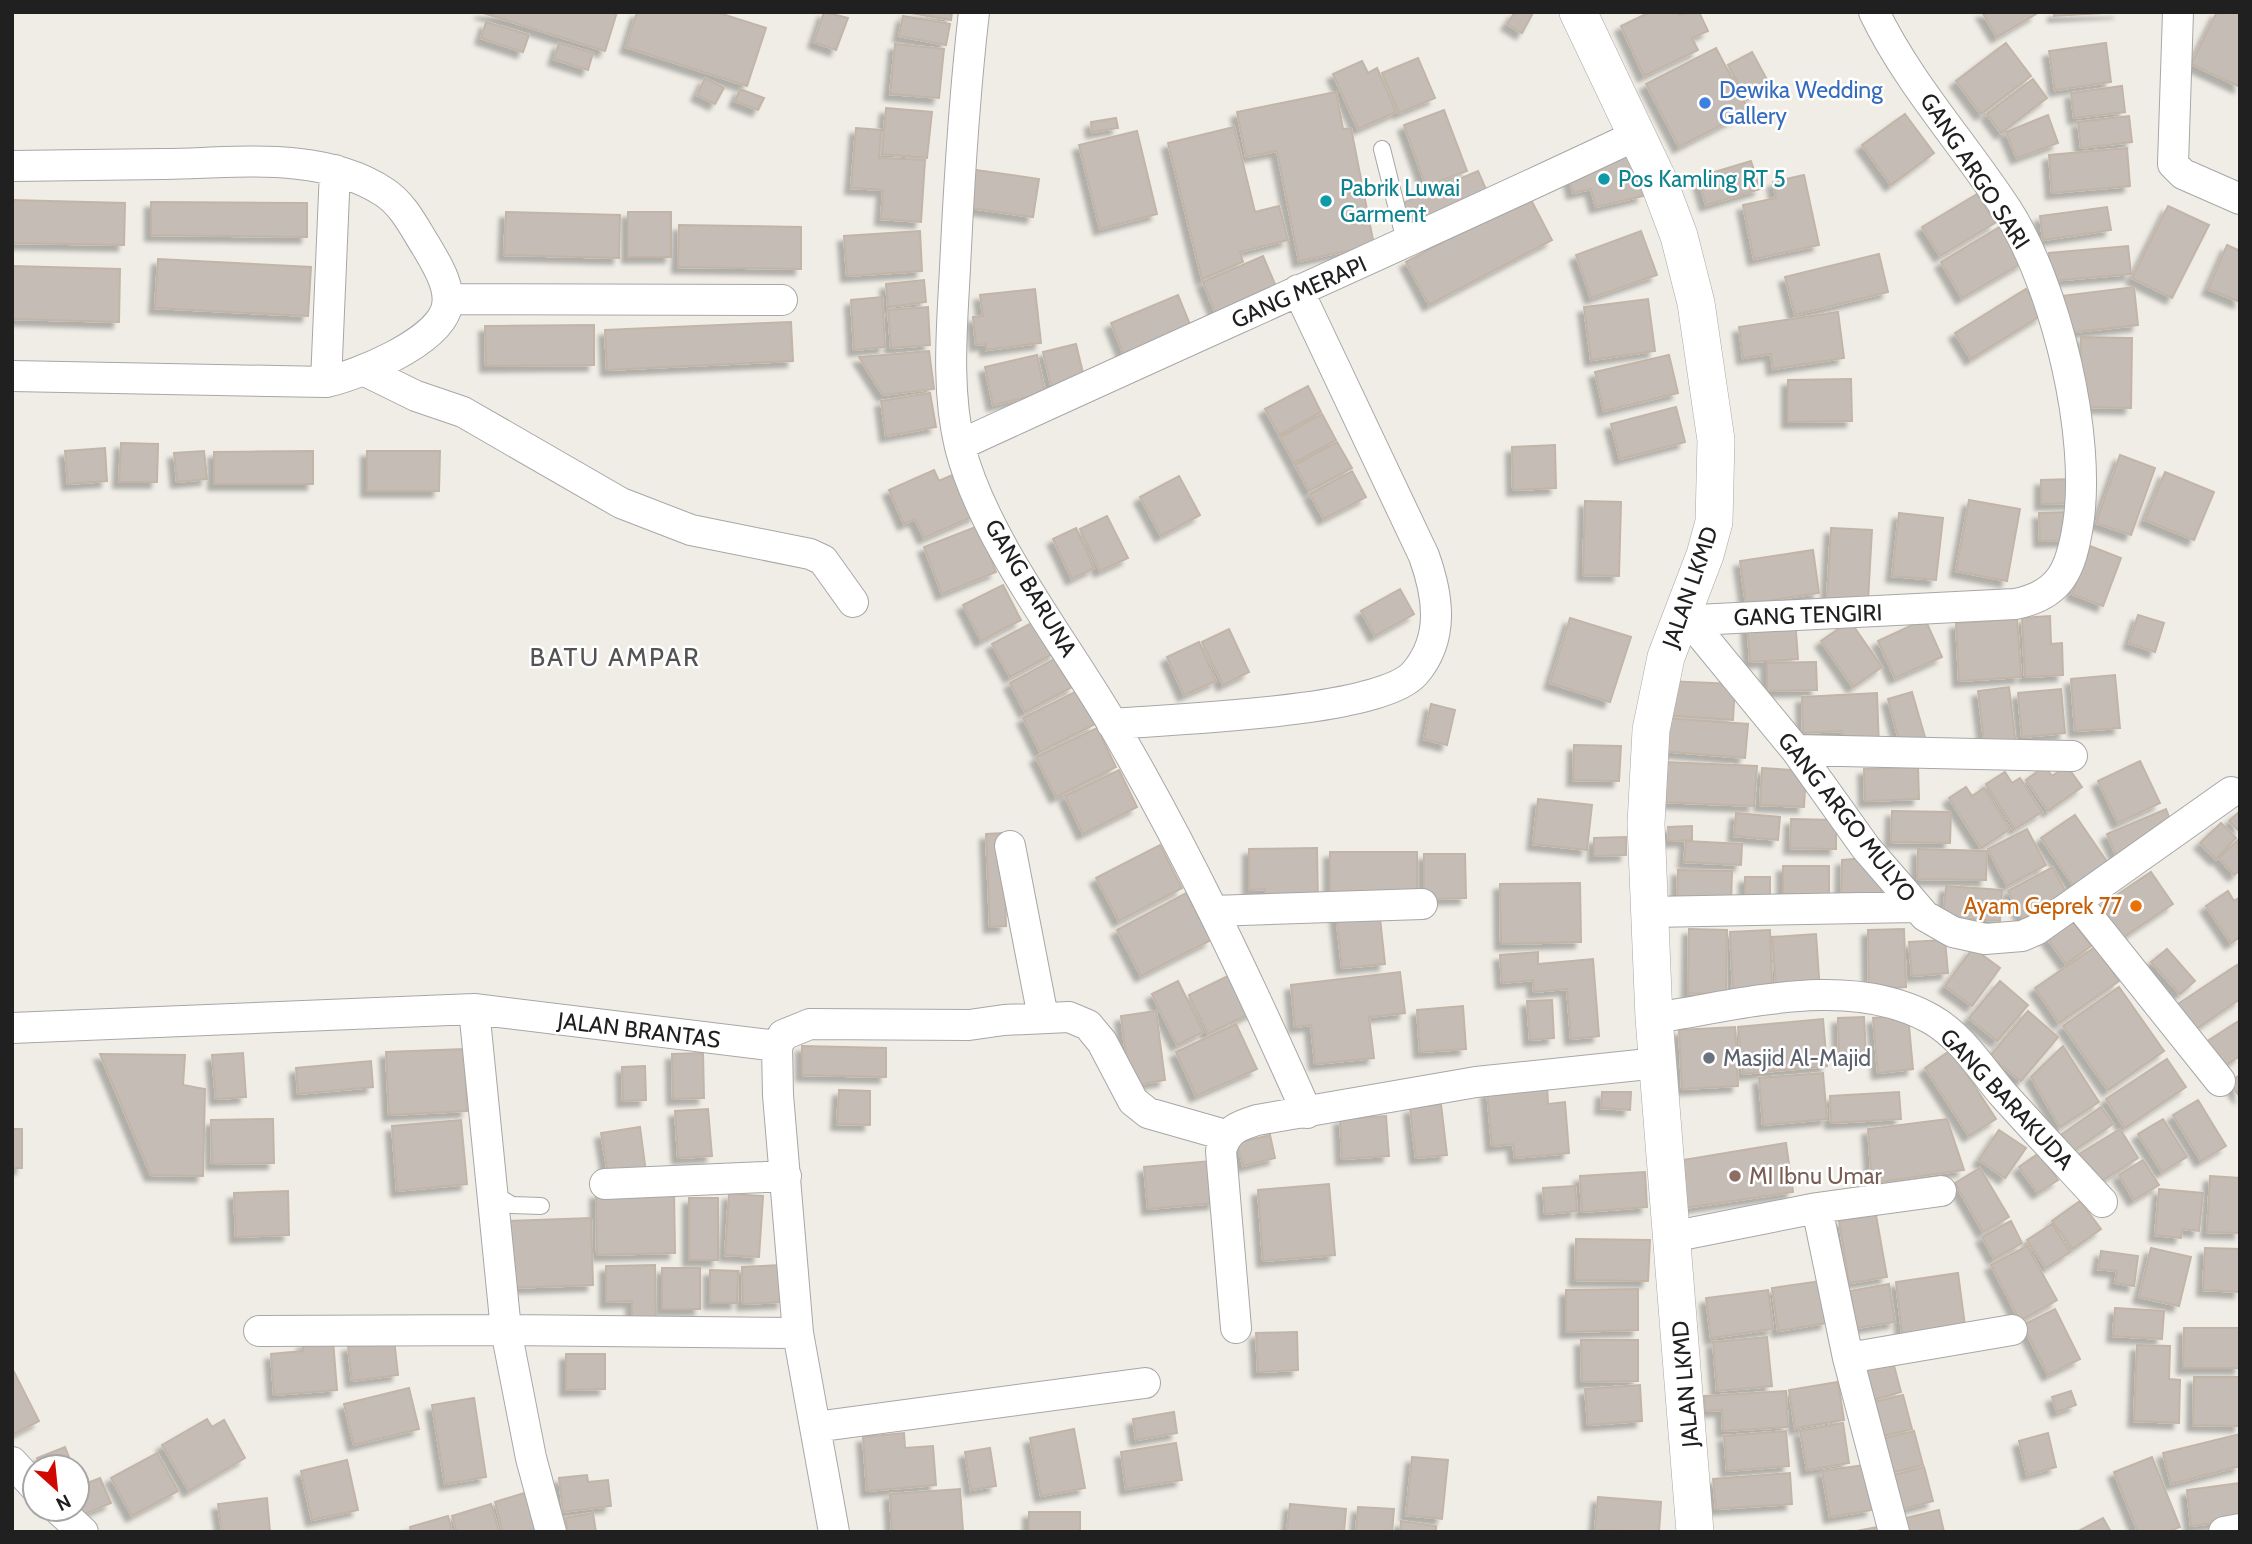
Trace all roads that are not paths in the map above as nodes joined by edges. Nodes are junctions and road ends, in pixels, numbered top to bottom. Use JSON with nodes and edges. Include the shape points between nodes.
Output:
{"nodes":[{"id":1,"x":974,"y":12,"type":"edge"},
{"id":2,"x":1578,"y":12,"type":"edge"},
{"id":3,"x":1874,"y":12,"type":"edge"},
{"id":4,"x":2178,"y":12,"type":"edge"},
{"id":5,"x":1637,"y":135,"type":"junction"},
{"id":6,"x":1382,"y":149,"type":"dead end"},
{"id":7,"x":12,"y":166,"type":"edge"},
{"id":8,"x":335,"y":170,"type":"junction"},
{"id":9,"x":2240,"y":199,"type":"edge"},
{"id":10,"x":1406,"y":245,"type":"junction"},
{"id":11,"x":1298,"y":290,"type":"junction"},
{"id":12,"x":448,"y":299,"type":"junction"},
{"id":13,"x":782,"y":300,"type":"dead end"},
{"id":14,"x":363,"y":370,"type":"junction"},
{"id":15,"x":12,"y":376,"type":"edge"},
{"id":16,"x":326,"y":382,"type":"junction"},
{"id":17,"x":960,"y":445,"type":"junction"},
{"id":18,"x":853,"y":602,"type":"dead end"},
{"id":19,"x":1939,"y":609,"type":"joint"},
{"id":20,"x":1683,"y":621,"type":"junction"},
{"id":21,"x":1112,"y":724,"type":"junction"},
{"id":22,"x":1796,"y":750,"type":"junction"},
{"id":23,"x":2072,"y":756,"type":"dead end"},
{"id":24,"x":2231,"y":792,"type":"dead end"},
{"id":25,"x":1010,"y":846,"type":"dead end"},
{"id":26,"x":2077,"y":902,"type":"junction"},
{"id":27,"x":1422,"y":904,"type":"dead end"},
{"id":28,"x":1916,"y":907,"type":"junction"},
{"id":29,"x":1213,"y":911,"type":"junction"},
{"id":30,"x":1651,"y":912,"type":"junction"},
{"id":31,"x":474,"y":1009,"type":"junction"},
{"id":32,"x":1043,"y":1017,"type":"junction"},
{"id":33,"x":1654,"y":1018,"type":"junction"},
{"id":34,"x":12,"y":1028,"type":"edge"},
{"id":35,"x":777,"y":1046,"type":"junction"},
{"id":36,"x":1658,"y":1063,"type":"junction"},
{"id":37,"x":2220,"y":1081,"type":"dead end"},
{"id":38,"x":1307,"y":1113,"type":"junction"},
{"id":39,"x":1225,"y":1135,"type":"junction"},
{"id":40,"x":786,"y":1176,"type":"junction"},
{"id":41,"x":606,"y":1184,"type":"dead end"},
{"id":42,"x":1941,"y":1191,"type":"dead end"},
{"id":43,"x":492,"y":1193,"type":"junction"},
{"id":44,"x":2102,"y":1202,"type":"dead end"},
{"id":45,"x":541,"y":1206,"type":"dead end"},
{"id":46,"x":1816,"y":1208,"type":"junction"},
{"id":47,"x":1671,"y":1237,"type":"junction"},
{"id":48,"x":1236,"y":1328,"type":"dead end"},
{"id":49,"x":506,"y":1329,"type":"junction"},
{"id":50,"x":2012,"y":1330,"type":"dead end"},
{"id":51,"x":259,"y":1331,"type":"dead end"},
{"id":52,"x":798,"y":1333,"type":"junction"},
{"id":53,"x":1847,"y":1358,"type":"junction"},
{"id":54,"x":1145,"y":1383,"type":"dead end"},
{"id":55,"x":815,"y":1427,"type":"junction"},
{"id":56,"x":2240,"y":1529,"type":"edge"},
{"id":57,"x":551,"y":1532,"type":"edge"},
{"id":58,"x":832,"y":1532,"type":"edge"},
{"id":59,"x":1695,"y":1532,"type":"edge"},
{"id":60,"x":1894,"y":1532,"type":"edge"},
{"id":61,"x":2224,"y":1532,"type":"edge"}],
"edges":[{"from":1,"to":17,"type":"street","name":"GANG BARUNA","via":[[961,139],[952,328],[953,400]]},
{"from":2,"to":5,"type":"street","name":"JALAN LKMD"},
{"from":3,"to":19,"type":"street","name":"GANG ARGO SARI","via":[[2024,241],[2067,373],[2082,463],[2082,501],[2072,556],[2055,586],[2039,598],[2015,604]]},
{"from":4,"to":9,"type":"street","via":[[2173,164]]},
{"from":5,"to":10,"type":"street","name":"GANG MERAPI"},
{"from":5,"to":20,"type":"street","name":"JALAN LKMD","via":[[1670,209],[1689,270],[1716,440],[1714,522]]},
{"from":6,"to":10,"type":"lane"},
{"from":7,"to":8,"type":"street","via":[[239,163]]},
{"from":8,"to":12,"type":"street","via":[[374,186],[400,205],[440,272]]},
{"from":8,"to":16,"type":"street"},
{"from":10,"to":11,"type":"street","name":"GANG MERAPI"},
{"from":11,"to":17,"type":"street","name":"GANG MERAPI"},
{"from":11,"to":21,"type":"street","via":[[1424,556],[1437,614],[1429,648],[1406,681],[1370,696],[1331,705]]},
{"from":12,"to":13,"type":"street"},
{"from":12,"to":14,"type":"street","via":[[443,316],[428,333]]},
{"from":14,"to":16,"type":"street"},
{"from":14,"to":18,"type":"street","via":[[415,396],[463,412],[621,503],[691,530],[823,560]]},
{"from":15,"to":16,"type":"street"},
{"from":17,"to":21,"type":"street","name":"GANG BARUNA","via":[[997,533]]},
{"from":19,"to":20,"type":"street","name":"GANG TENGIRI"},
{"from":20,"to":22,"type":"street","name":"GANG ARGO MULYO"},
{"from":20,"to":30,"type":"street","name":"JALAN LKMD","via":[[1666,657],[1651,730],[1646,824]]},
{"from":21,"to":29,"type":"street","name":"GANG BARUNA"},
{"from":22,"to":23,"type":"street"},
{"from":22,"to":28,"type":"street","name":"GANG ARGO MULYO","via":[[1866,848]]},
{"from":24,"to":26,"type":"street","name":"GANG ARGO MULYO"},
{"from":25,"to":32,"type":"street"},
{"from":26,"to":28,"type":"street","name":"GANG ARGO MULYO","via":[[2036,930],[1999,940],[1953,932]]},
{"from":26,"to":37,"type":"street"},
{"from":27,"to":29,"type":"street"},
{"from":28,"to":30,"type":"street"},
{"from":29,"to":38,"type":"street","name":"GANG BARUNA"},
{"from":30,"to":33,"type":"street","name":"JALAN LKMD"},
{"from":31,"to":34,"type":"street","name":"JALAN BRANTAS"},
{"from":31,"to":35,"type":"street","name":"JALAN BRANTAS"},
{"from":31,"to":43,"type":"street"},
{"from":32,"to":35,"type":"street","via":[[969,1025],[810,1024],[783,1035]]},
{"from":32,"to":39,"type":"street","via":[[1069,1017],[1088,1025],[1133,1101],[1148,1113]]},
{"from":33,"to":36,"type":"street","name":"JALAN LKMD"},
{"from":33,"to":44,"type":"street","name":"GANG BARAKUDA","via":[[1831,995],[1886,1002],[1917,1012],[1934,1020],[1966,1049]]},
{"from":35,"to":40,"type":"street"},
{"from":36,"to":38,"type":"street","via":[[1476,1082]]},
{"from":36,"to":47,"type":"street","name":"JALAN LKMD"},
{"from":38,"to":39,"type":"street","via":[[1257,1120]]},
{"from":39,"to":48,"type":"street","via":[[1221,1150]]},
{"from":40,"to":41,"type":"street"},
{"from":40,"to":52,"type":"street"},
{"from":42,"to":46,"type":"street"},
{"from":43,"to":45,"type":"lane","via":[[512,1205]]},
{"from":43,"to":49,"type":"street"},
{"from":46,"to":47,"type":"street"},
{"from":46,"to":53,"type":"street"},
{"from":47,"to":59,"type":"street","name":"JALAN LKMD"},
{"from":49,"to":51,"type":"street"},
{"from":49,"to":52,"type":"street"},
{"from":49,"to":57,"type":"street","via":[[531,1458]]},
{"from":50,"to":53,"type":"street"},
{"from":52,"to":55,"type":"street"},
{"from":53,"to":60,"type":"street"},
{"from":54,"to":55,"type":"street"},
{"from":55,"to":58,"type":"street"},
{"from":56,"to":61,"type":"street"}]}
